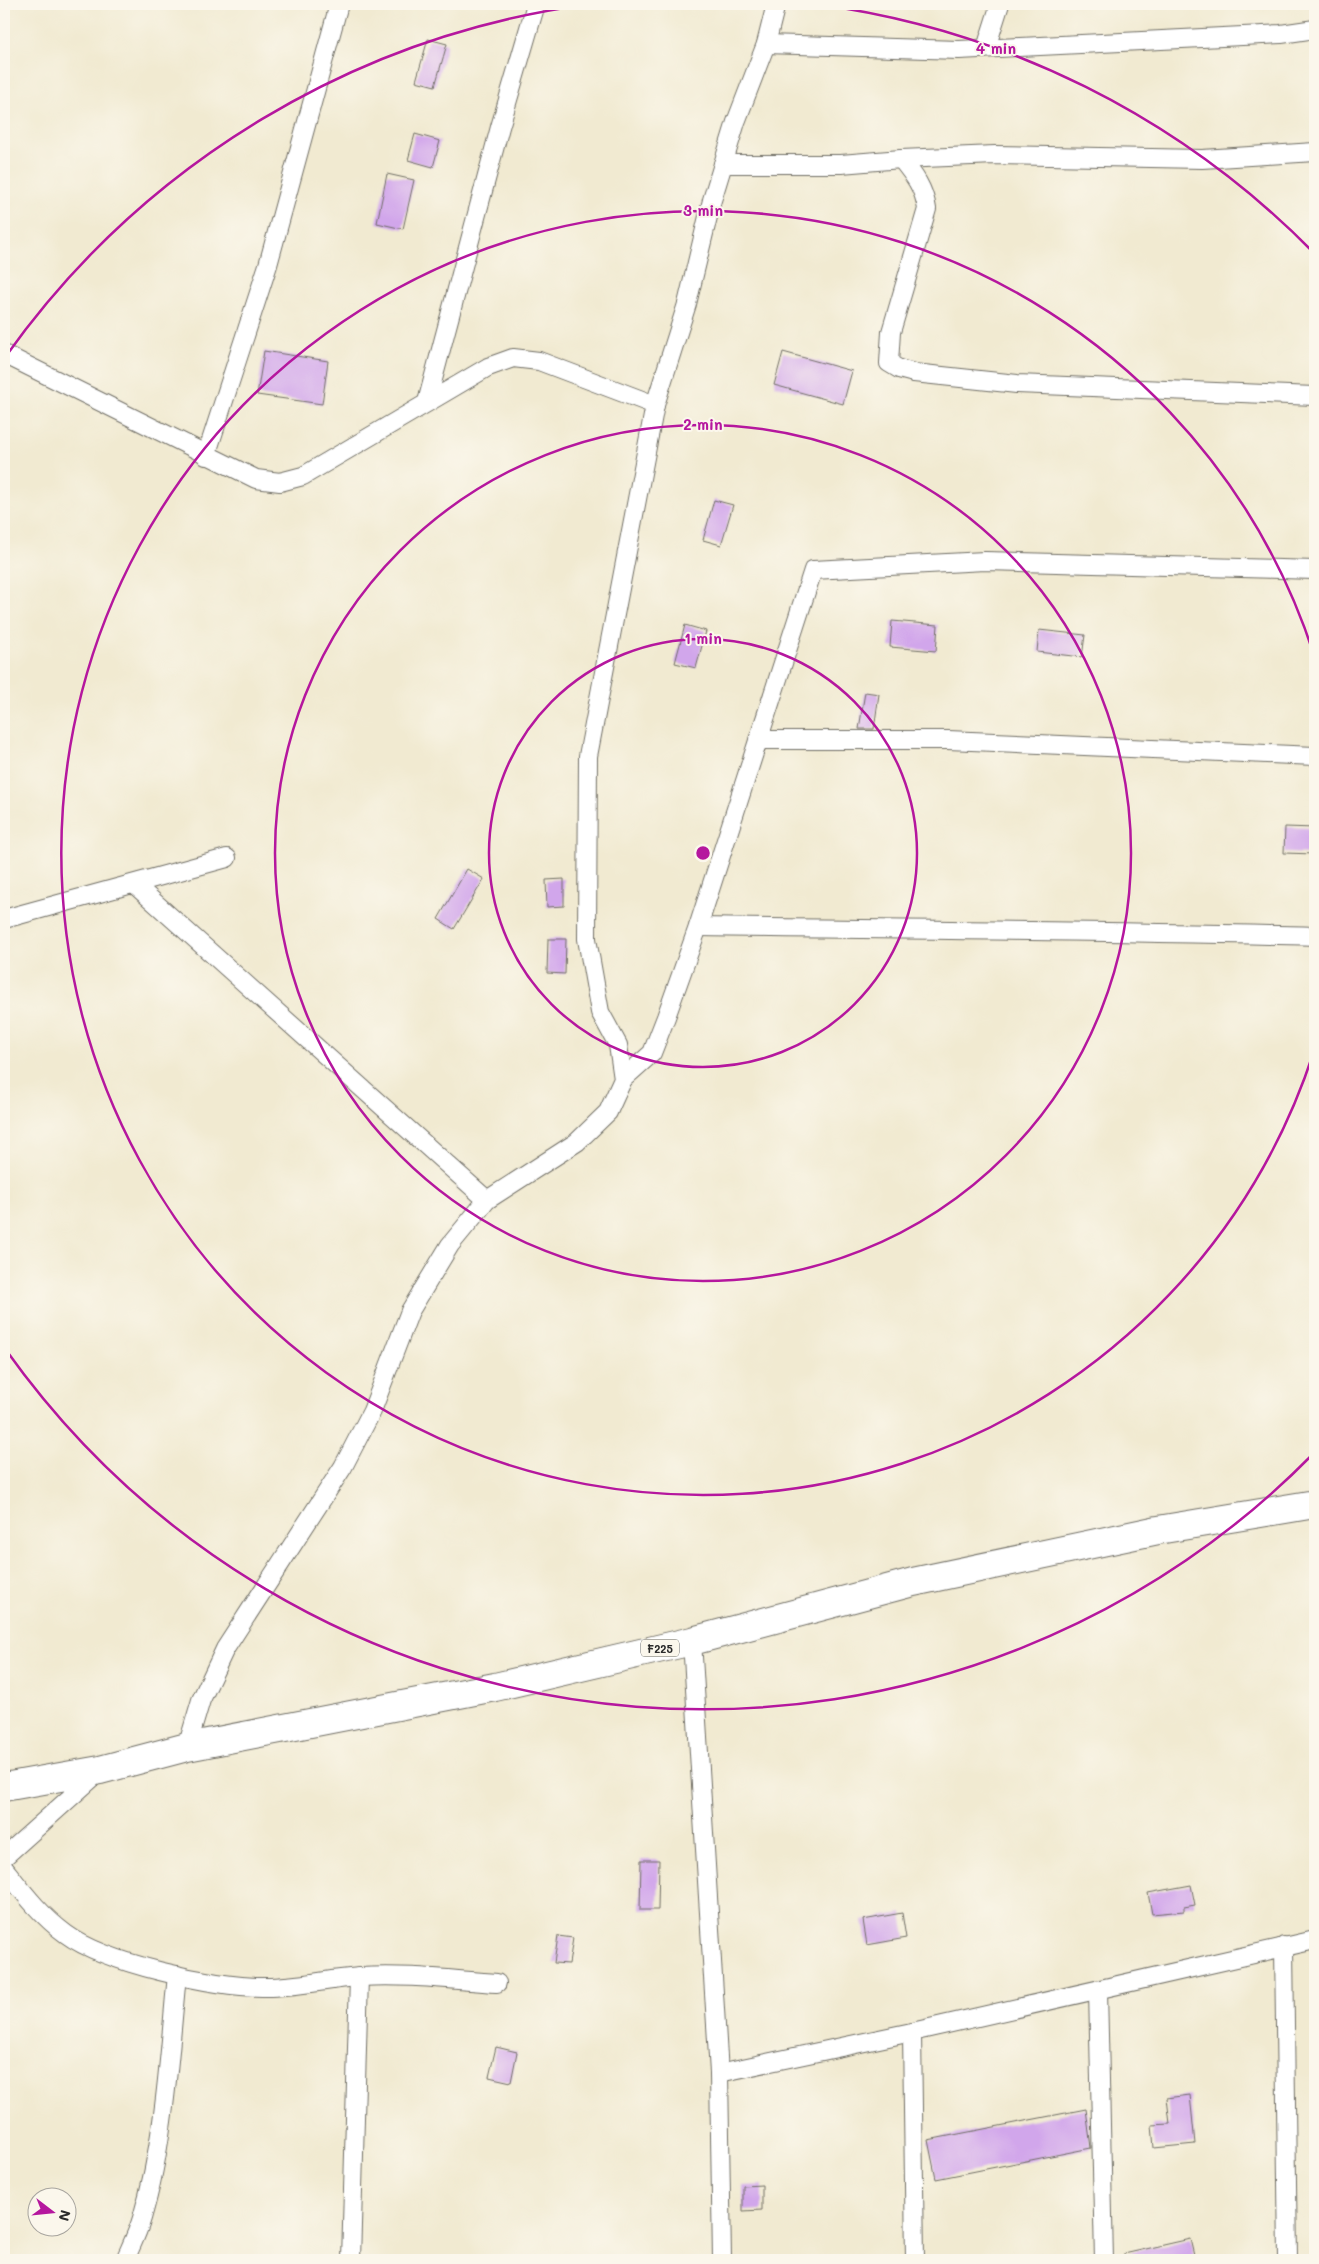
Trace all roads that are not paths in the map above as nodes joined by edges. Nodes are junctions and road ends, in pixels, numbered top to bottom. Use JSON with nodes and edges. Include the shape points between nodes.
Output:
{"nodes":[{"id":1,"x":339,"y":4,"type":"edge"},
{"id":2,"x":536,"y":4,"type":"edge"},
{"id":3,"x":776,"y":4,"type":"edge"},
{"id":4,"x":1000,"y":4,"type":"edge"},
{"id":5,"x":1315,"y":30,"type":"edge"},
{"id":6,"x":766,"y":44,"type":"junction"},
{"id":7,"x":986,"y":48,"type":"junction"},
{"id":8,"x":1315,"y":152,"type":"edge"},
{"id":9,"x":901,"y":159,"type":"junction"},
{"id":10,"x":723,"y":164,"type":"junction"},
{"id":11,"x":4,"y":354,"type":"edge"},
{"id":12,"x":1315,"y":396,"type":"edge"},
{"id":13,"x":427,"y":402,"type":"junction"},
{"id":14,"x":655,"y":405,"type":"junction"},
{"id":15,"x":206,"y":456,"type":"junction"},
{"id":16,"x":1315,"y":570,"type":"edge"},
{"id":17,"x":758,"y":740,"type":"junction"},
{"id":18,"x":1315,"y":756,"type":"edge"},
{"id":19,"x":227,"y":858,"type":"dead end"},
{"id":20,"x":134,"y":884,"type":"junction"},
{"id":21,"x":4,"y":919,"type":"edge"},
{"id":22,"x":698,"y":926,"type":"junction"},
{"id":23,"x":1315,"y":936,"type":"edge"},
{"id":24,"x":623,"y":1079,"type":"junction"},
{"id":25,"x":487,"y":1200,"type":"junction"},
{"id":26,"x":1315,"y":1504,"type":"edge"},
{"id":27,"x":692,"y":1641,"type":"junction"},
{"id":28,"x":187,"y":1747,"type":"junction"},
{"id":29,"x":100,"y":1770,"type":"junction"},
{"id":30,"x":4,"y":1787,"type":"edge"},
{"id":31,"x":4,"y":1857,"type":"edge"},
{"id":32,"x":4,"y":1868,"type":"edge"},
{"id":33,"x":1315,"y":1940,"type":"edge"},
{"id":34,"x":1284,"y":1946,"type":"junction"},
{"id":35,"x":177,"y":1975,"type":"junction"},
{"id":36,"x":359,"y":1977,"type":"junction"},
{"id":37,"x":497,"y":1983,"type":"dead end"},
{"id":38,"x":1098,"y":1990,"type":"junction"},
{"id":39,"x":912,"y":2032,"type":"junction"},
{"id":40,"x":719,"y":2073,"type":"junction"},
{"id":41,"x":125,"y":2260,"type":"edge"},
{"id":42,"x":350,"y":2260,"type":"edge"},
{"id":43,"x":722,"y":2260,"type":"edge"},
{"id":44,"x":915,"y":2260,"type":"edge"},
{"id":45,"x":1104,"y":2260,"type":"edge"},
{"id":46,"x":1288,"y":2260,"type":"edge"}],
"edges":[{"from":1,"to":15,"type":"street","via":[[268,265]]},
{"from":2,"to":13,"type":"street"},
{"from":3,"to":6,"type":"street"},
{"from":4,"to":7,"type":"street"},
{"from":5,"to":7,"type":"street"},
{"from":6,"to":7,"type":"street"},
{"from":6,"to":10,"type":"street"},
{"from":8,"to":9,"type":"street","via":[[1202,160],[995,155]]},
{"from":9,"to":10,"type":"street","via":[[841,164]]},
{"from":9,"to":12,"type":"street","via":[[919,181],[927,209],[891,332],[889,363],[899,369],[1017,384]]},
{"from":10,"to":14,"type":"street","via":[[687,304]]},
{"from":11,"to":15,"type":"street","via":[[186,443]]},
{"from":13,"to":14,"type":"street","via":[[488,367],[513,358],[539,361]]},
{"from":13,"to":15,"type":"street","via":[[303,476],[280,482],[256,479]]},
{"from":14,"to":24,"type":"street","via":[[588,756],[587,940],[600,1012],[618,1045]]},
{"from":16,"to":17,"type":"street","via":[[985,561],[818,568],[809,575]]},
{"from":17,"to":18,"type":"street","via":[[948,740]]},
{"from":17,"to":22,"type":"street"},
{"from":19,"to":20,"type":"street"},
{"from":20,"to":21,"type":"street"},
{"from":20,"to":25,"type":"street"},
{"from":22,"to":23,"type":"street"},
{"from":22,"to":24,"type":"street","via":[[652,1053]]},
{"from":24,"to":25,"type":"street","via":[[608,1112],[577,1142]]},
{"from":25,"to":28,"type":"street","via":[[450,1245],[410,1311],[372,1411],[343,1467],[225,1649],[200,1700]]},
{"from":26,"to":27,"type":"main road","number":"F225","via":[[1158,1530],[913,1582]]},
{"from":27,"to":28,"type":"main road","number":"F225","via":[[495,1687]]},
{"from":27,"to":40,"type":"street"},
{"from":28,"to":29,"type":"main road","number":"F225"},
{"from":29,"to":30,"type":"main road","number":"F225"},
{"from":29,"to":31,"type":"street"},
{"from":32,"to":35,"type":"street","via":[[36,1908],[67,1935],[109,1957]]},
{"from":33,"to":34,"type":"street"},
{"from":34,"to":38,"type":"street"},
{"from":34,"to":46,"type":"street"},
{"from":35,"to":36,"type":"street","via":[[261,1988]]},
{"from":35,"to":41,"type":"street","via":[[155,2157],[142,2218]]},
{"from":36,"to":37,"type":"street","via":[[394,1976]]},
{"from":36,"to":42,"type":"street"},
{"from":38,"to":39,"type":"street"},
{"from":38,"to":45,"type":"street"},
{"from":39,"to":40,"type":"street"},
{"from":39,"to":44,"type":"street"},
{"from":40,"to":43,"type":"street"}]}
